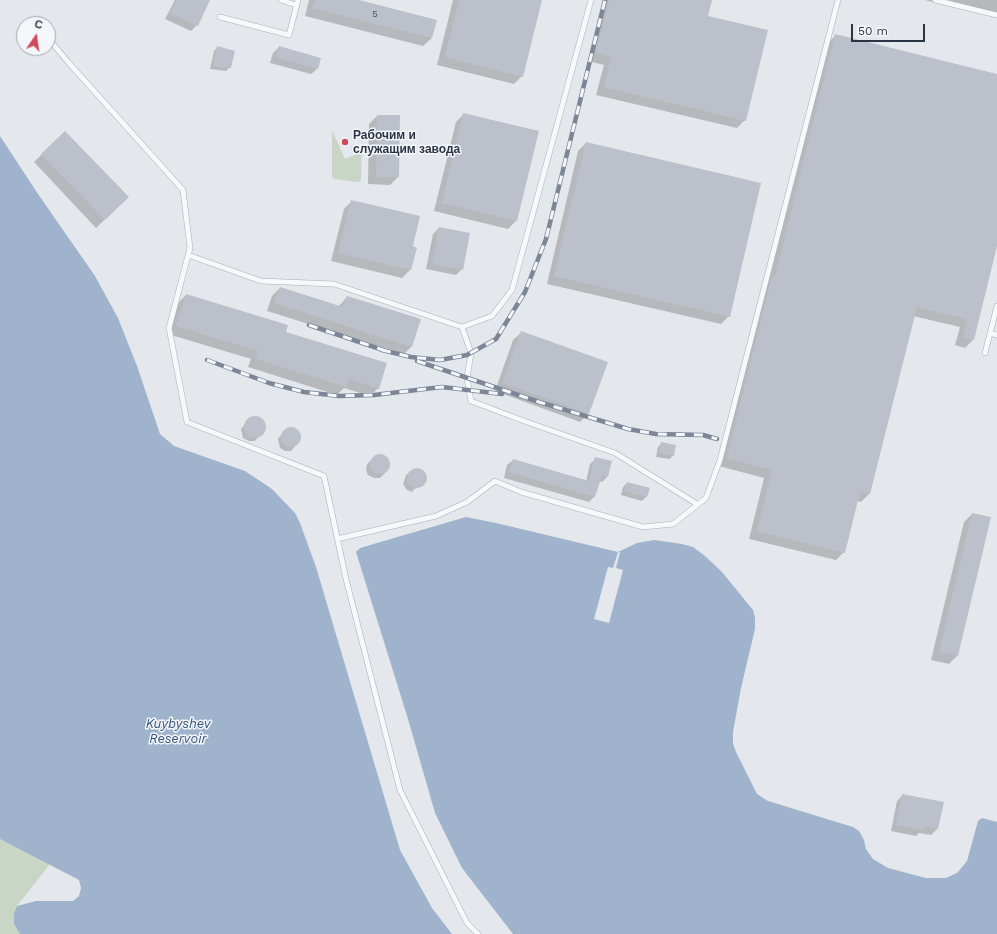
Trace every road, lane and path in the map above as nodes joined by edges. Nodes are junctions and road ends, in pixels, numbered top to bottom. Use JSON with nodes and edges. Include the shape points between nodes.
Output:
{"nodes":[{"id":1,"x":281,"y":0,"type":"edge"},
{"id":2,"x":591,"y":0,"type":"edge"},
{"id":3,"x":838,"y":0,"type":"edge"},
{"id":4,"x":934,"y":0,"type":"edge"},
{"id":5,"x":297,"y":3,"type":"edge"},
{"id":6,"x":997,"y":15,"type":"edge"},
{"id":7,"x":220,"y":17,"type":"dead end"},
{"id":8,"x":56,"y":48,"type":"edge"},
{"id":9,"x":188,"y":255,"type":"junction"},
{"id":10,"x":997,"y":306,"type":"edge"},
{"id":11,"x":462,"y":328,"type":"junction"},
{"id":12,"x":990,"y":333,"type":"junction"},
{"id":13,"x":997,"y":335,"type":"edge"},
{"id":14,"x":984,"y":353,"type":"dead end"},
{"id":15,"x":697,"y":504,"type":"junction"},
{"id":16,"x":337,"y":539,"type":"junction"},
{"id":17,"x":478,"y":934,"type":"edge"}],
"edges":[{"from":1,"to":5,"type":"lane"},
{"from":2,"to":11,"type":"lane","via":[[512,290],[492,316]]},
{"from":3,"to":15,"type":"lane","via":[[720,460],[706,498]]},
{"from":4,"to":6,"type":"lane"},
{"from":5,"to":7,"type":"lane","via":[[289,35]]},
{"from":8,"to":9,"type":"lane","via":[[183,190],[190,248]]},
{"from":9,"to":11,"type":"lane","via":[[261,281],[334,284]]},
{"from":9,"to":16,"type":"lane","via":[[169,328],[187,422],[324,476]]},
{"from":10,"to":12,"type":"lane"},
{"from":11,"to":15,"type":"lane","via":[[471,353],[467,378],[471,401],[614,454]]},
{"from":12,"to":13,"type":"lane"},
{"from":12,"to":14,"type":"lane"},
{"from":15,"to":16,"type":"lane","via":[[673,524],[643,527],[521,492],[495,481],[466,502],[436,516]]},
{"from":16,"to":17,"type":"lane","via":[[400,790],[467,923]]}]}
